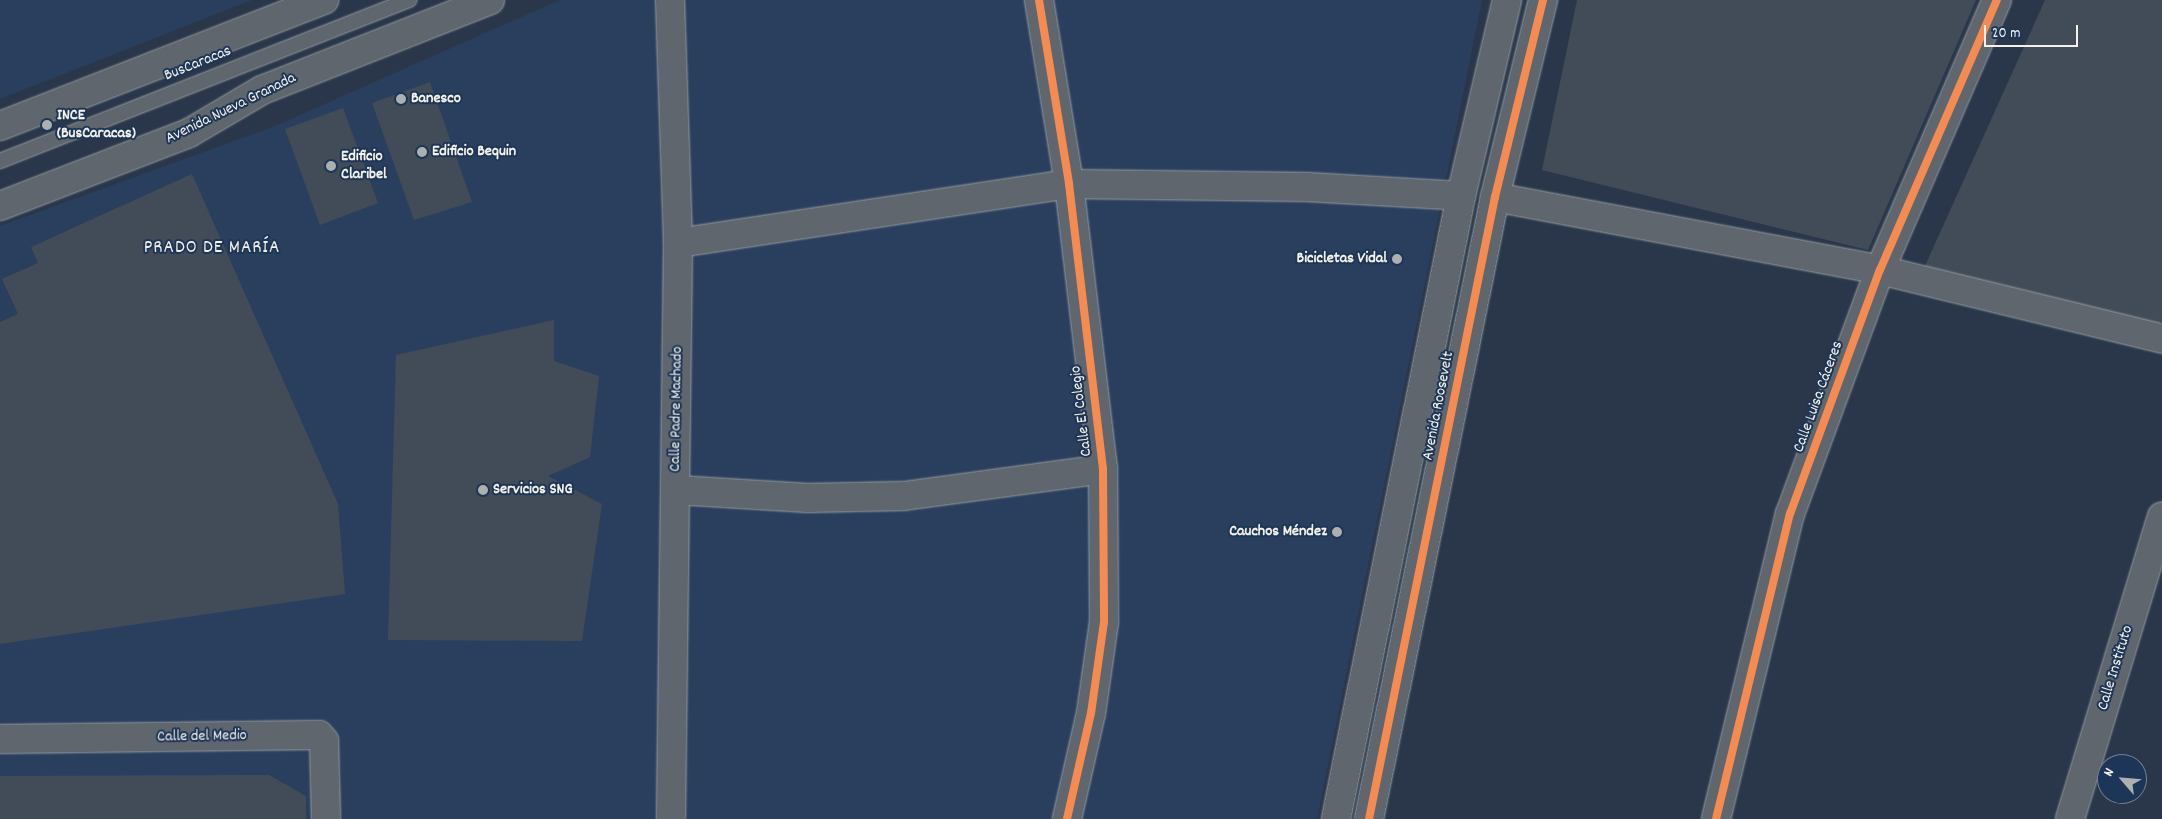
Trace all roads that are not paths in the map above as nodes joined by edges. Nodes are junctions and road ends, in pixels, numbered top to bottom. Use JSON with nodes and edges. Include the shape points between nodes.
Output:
{"nodes":[{"id":1,"x":324,"y":0,"type":"edge"},
{"id":2,"x":408,"y":0,"type":"edge"},
{"id":3,"x":490,"y":0,"type":"edge"},
{"id":4,"x":670,"y":0,"type":"edge"},
{"id":5,"x":1039,"y":0,"type":"edge"},
{"id":6,"x":1507,"y":0,"type":"edge"},
{"id":7,"x":1523,"y":0,"type":"edge"},
{"id":8,"x":1542,"y":0,"type":"edge"},
{"id":9,"x":1997,"y":0,"type":"edge"},
{"id":10,"x":1509,"y":61,"type":"junction"},
{"id":11,"x":0,"y":126,"type":"edge"},
{"id":12,"x":1478,"y":132,"type":"junction"},
{"id":13,"x":1509,"y":133,"type":"junction"},
{"id":14,"x":0,"y":161,"type":"edge"},
{"id":15,"x":1069,"y":184,"type":"junction"},
{"id":16,"x":1461,"y":196,"type":"junction"},
{"id":17,"x":1495,"y":197,"type":"junction"},
{"id":18,"x":0,"y":206,"type":"edge"},
{"id":19,"x":678,"y":243,"type":"junction"},
{"id":20,"x":1880,"y":270,"type":"junction"},
{"id":21,"x":2162,"y":338,"type":"edge"},
{"id":22,"x":1103,"y":469,"type":"junction"},
{"id":23,"x":676,"y":490,"type":"junction"},
{"id":24,"x":2162,"y":517,"type":"edge"},
{"id":25,"x":1380,"y":598,"type":"junction"},
{"id":26,"x":1413,"y":602,"type":"junction"},
{"id":27,"x":0,"y":739,"type":"edge"},
{"id":28,"x":326,"y":819,"type":"edge"},
{"id":29,"x":671,"y":819,"type":"edge"},
{"id":30,"x":1067,"y":819,"type":"edge"},
{"id":31,"x":1336,"y":819,"type":"edge"},
{"id":32,"x":1369,"y":819,"type":"edge"},
{"id":33,"x":1716,"y":819,"type":"edge"},
{"id":34,"x":2070,"y":819,"type":"edge"}],
"edges":[{"from":1,"to":11,"type":"street"},
{"from":2,"to":14,"type":"lane","name":"BusCaracas"},
{"from":3,"to":18,"type":"street","name":"Avenida Nueva Granada","via":[[262,90],[189,133]]},
{"from":4,"to":19,"type":"street","name":"Calle Padre Machado"},
{"from":5,"to":15,"type":"street","name":"Calle El Colegio"},
{"from":6,"to":12,"type":"street","name":"Avenida Roosevelt"},
{"from":7,"to":10,"type":"street"},
{"from":8,"to":13,"type":"street","name":"Avenida Roosevelt"},
{"from":9,"to":20,"type":"street","name":"Calle Luisa Cáceres"},
{"from":10,"to":12,"type":"street"},
{"from":10,"to":13,"type":"street"},
{"from":12,"to":16,"type":"street","name":"Avenida Roosevelt"},
{"from":13,"to":17,"type":"street","name":"Avenida Roosevelt"},
{"from":15,"to":16,"type":"street","via":[[1307,187]]},
{"from":15,"to":19,"type":"street"},
{"from":15,"to":22,"type":"street","name":"Calle El Colegio"},
{"from":16,"to":25,"type":"street","name":"Avenida Roosevelt"},
{"from":17,"to":20,"type":"street"},
{"from":17,"to":26,"type":"street","name":"Avenida Roosevelt"},
{"from":19,"to":23,"type":"street","name":"Calle Padre Machado"},
{"from":20,"to":21,"type":"street"},
{"from":20,"to":33,"type":"street","name":"Calle Luisa Cáceres","via":[[1790,514]]},
{"from":22,"to":23,"type":"street","via":[[904,496],[808,498]]},
{"from":22,"to":30,"type":"street","name":"Calle El Colegio","via":[[1104,622],[1091,713]]},
{"from":23,"to":29,"type":"street","name":"Calle Padre Machado"},
{"from":24,"to":34,"type":"street","name":"Calle Instituto"},
{"from":25,"to":26,"type":"street"},
{"from":25,"to":31,"type":"street","name":"Avenida Roosevelt"},
{"from":26,"to":32,"type":"street","name":"Avenida Roosevelt"},
{"from":27,"to":28,"type":"street","name":"Calle del Medio","via":[[318,735],[324,741]]}]}
